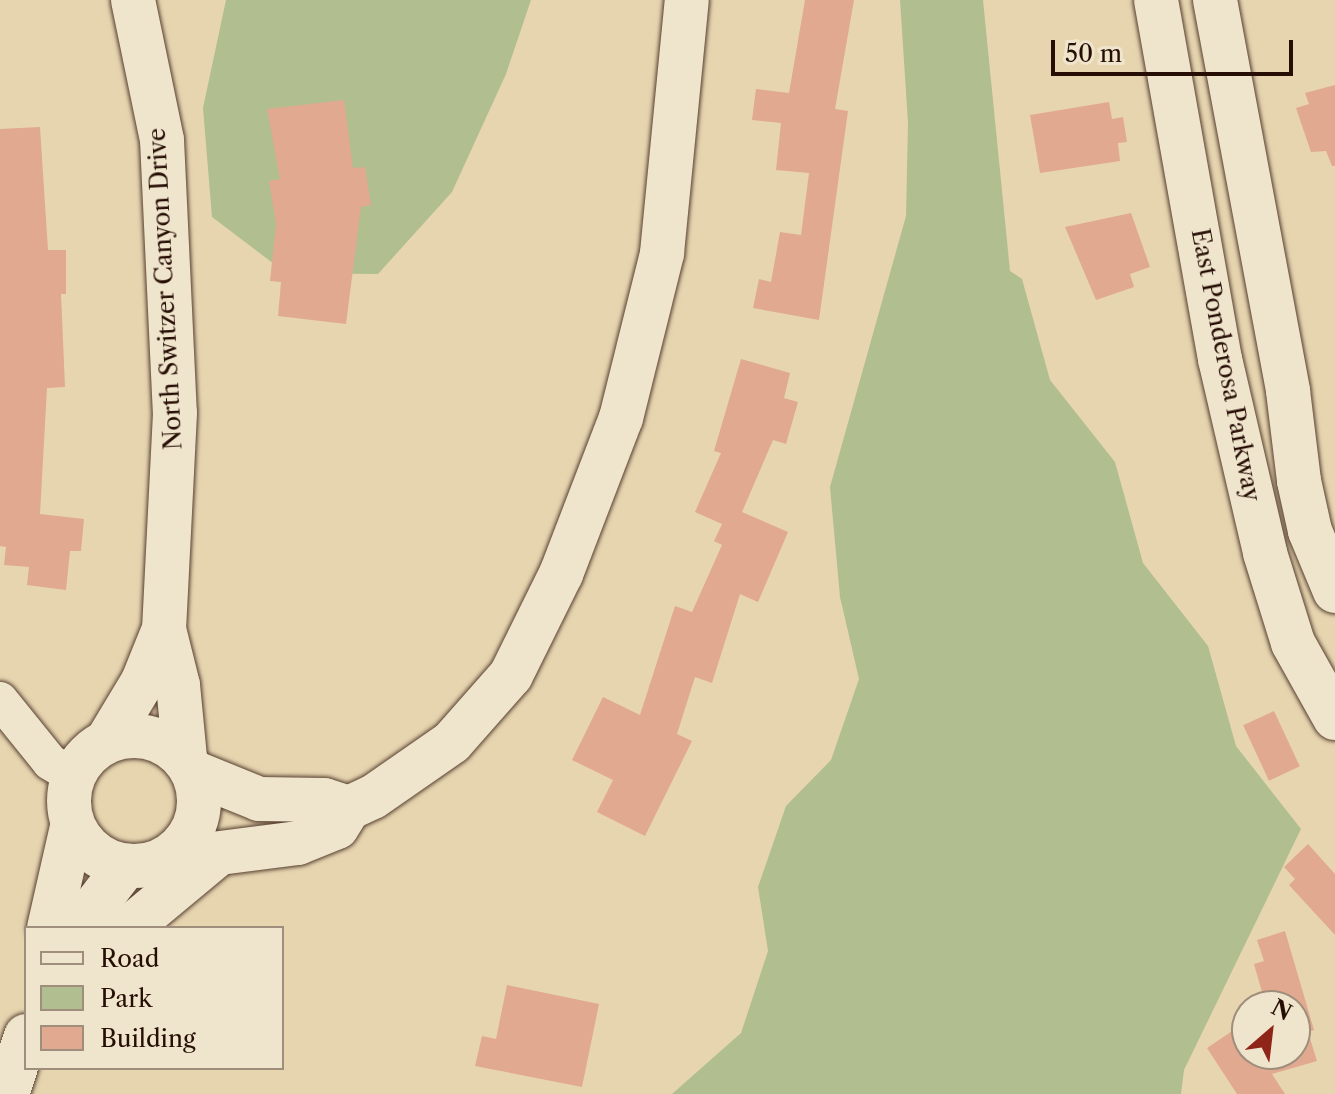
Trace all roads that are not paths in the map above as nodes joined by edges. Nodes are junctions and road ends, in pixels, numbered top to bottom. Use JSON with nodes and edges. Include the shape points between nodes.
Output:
{"nodes":[{"id":1,"x":133,"y":0,"type":"edge"},
{"id":2,"x":687,"y":0,"type":"edge"},
{"id":3,"x":1156,"y":0,"type":"edge"},
{"id":4,"x":1215,"y":0,"type":"edge"},
{"id":5,"x":1308,"y":516,"type":"junction"},
{"id":6,"x":1259,"y":529,"type":"junction"},
{"id":7,"x":1335,"y":591,"type":"edge"},
{"id":8,"x":164,"y":629,"type":"junction"},
{"id":9,"x":0,"y":700,"type":"edge"},
{"id":10,"x":1335,"y":718,"type":"edge"},
{"id":11,"x":107,"y":741,"type":"junction"},
{"id":12,"x":190,"y":766,"type":"junction"},
{"id":13,"x":74,"y":777,"type":"junction"},
{"id":14,"x":349,"y":808,"type":"junction"},
{"id":15,"x":72,"y":827,"type":"junction"},
{"id":16,"x":217,"y":855,"type":"junction"},
{"id":17,"x":145,"y":863,"type":"junction"},
{"id":18,"x":49,"y":926,"type":"edge"},
{"id":19,"x":80,"y":926,"type":"edge"},
{"id":20,"x":131,"y":926,"type":"edge"},
{"id":21,"x":24,"y":1042,"type":"edge"},
{"id":22,"x":7,"y":1094,"type":"edge"}],
"edges":[{"from":1,"to":8,"type":"street","name":"North Switzer Canyon Drive","via":[[162,140],[175,413]]},
{"from":2,"to":14,"type":"street","via":[[662,253],[621,418],[561,574],[511,675],[482,713],[412,772]]},
{"from":3,"to":6,"type":"street","name":"East Ponderosa Parkway","via":[[1220,359]]},
{"from":4,"to":5,"type":"street","name":"East Ponderosa Parkway"},
{"from":5,"to":6,"type":"street"},
{"from":5,"to":7,"type":"street","name":"East Ponderosa Parkway"},
{"from":6,"to":10,"type":"street","name":"East Ponderosa Parkway","via":[[1293,643]]},
{"from":8,"to":11,"type":"street","name":"North Switzer Canyon Drive","via":[[143,681]]},
{"from":8,"to":12,"type":"street","name":"North Switzer Canyon Drive"},
{"from":9,"to":13,"type":"street","via":[[50,762]]},
{"from":11,"to":12,"type":"street","via":[[132,734],[151,737]]},
{"from":11,"to":13,"type":"street"},
{"from":12,"to":14,"type":"street","via":[[259,799],[324,800]]},
{"from":12,"to":17,"type":"street","via":[[198,809],[180,846]]},
{"from":13,"to":15,"type":"street","via":[[68,795]]},
{"from":14,"to":16,"type":"street","via":[[337,827],[298,843]]},
{"from":15,"to":17,"type":"street","via":[[89,849]]},
{"from":15,"to":18,"type":"street"},
{"from":16,"to":17,"type":"street"},
{"from":16,"to":20,"type":"street"},
{"from":17,"to":19,"type":"street"},
{"from":21,"to":22,"type":"street"}]}
